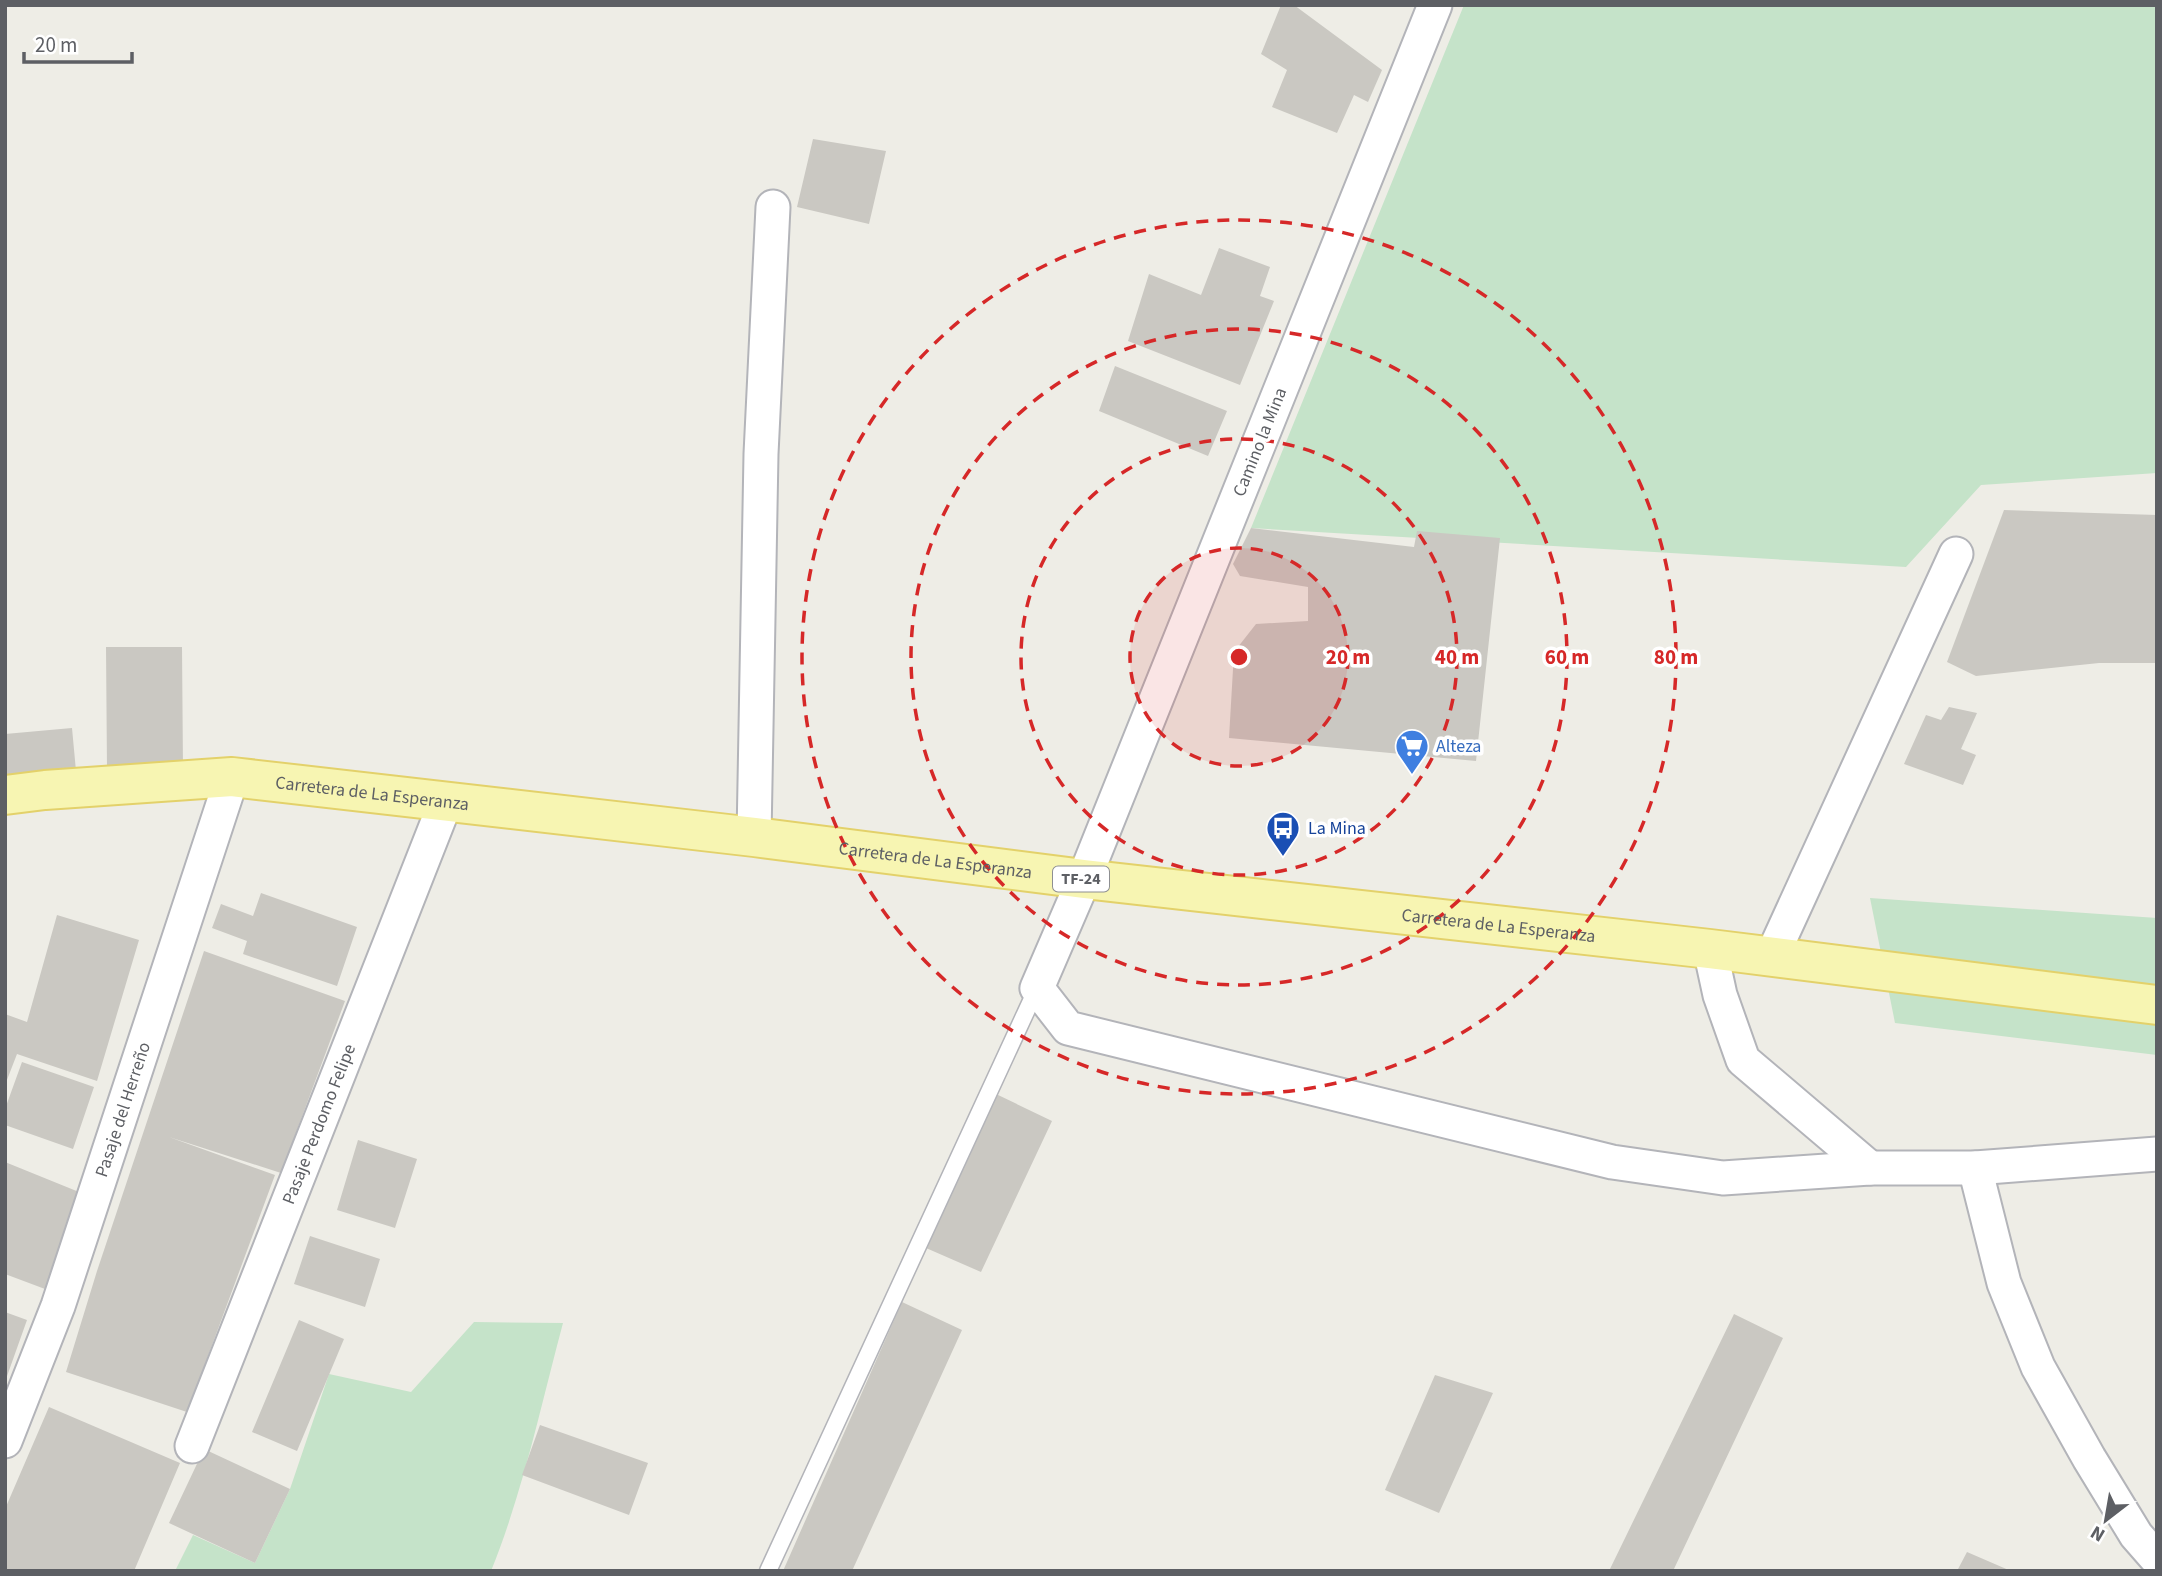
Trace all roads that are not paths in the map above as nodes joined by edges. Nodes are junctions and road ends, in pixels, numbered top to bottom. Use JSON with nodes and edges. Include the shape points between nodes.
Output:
{"nodes":[{"id":1,"x":1435,"y":5,"type":"edge"},
{"id":2,"x":773,"y":207,"type":"dead end"},
{"id":3,"x":1955,"y":554,"type":"dead end"},
{"id":4,"x":232,"y":777,"type":"junction"},
{"id":5,"x":5,"y":795,"type":"edge"},
{"id":6,"x":446,"y":801,"type":"junction"},
{"id":7,"x":754,"y":837,"type":"junction"},
{"id":8,"x":1084,"y":879,"type":"junction"},
{"id":9,"x":1710,"y":949,"type":"junction"},
{"id":10,"x":1772,"y":956,"type":"junction"},
{"id":11,"x":1037,"y":988,"type":"junction"},
{"id":12,"x":2157,"y":1005,"type":"edge"},
{"id":13,"x":2157,"y":1154,"type":"edge"},
{"id":14,"x":1870,"y":1168,"type":"junction"},
{"id":15,"x":1975,"y":1168,"type":"junction"},
{"id":16,"x":5,"y":1441,"type":"edge"},
{"id":17,"x":192,"y":1446,"type":"dead end"},
{"id":18,"x":2157,"y":1559,"type":"edge"},
{"id":19,"x":768,"y":1571,"type":"edge"}],
"edges":[{"from":1,"to":8,"type":"street","name":"Camino la Mina"},
{"from":2,"to":7,"type":"street","via":[[761,454]]},
{"from":3,"to":10,"type":"street"},
{"from":4,"to":5,"type":"main road","name":"Carretera de La Esperanza","number":"TF-24"},
{"from":4,"to":6,"type":"main road","name":"Carretera de La Esperanza","number":"TF-24"},
{"from":4,"to":16,"type":"street","name":"Pasaje del Herreño","via":[[58,1306]]},
{"from":6,"to":7,"type":"main road","name":"Carretera de La Esperanza","number":"TF-24"},
{"from":6,"to":17,"type":"street","name":"Pasaje Perdomo Felipe"},
{"from":7,"to":8,"type":"main road","name":"Carretera de La Esperanza","number":"TF-24"},
{"from":8,"to":9,"type":"main road","name":"Carretera de La Esperanza","number":"TF-24"},
{"from":8,"to":11,"type":"street","name":"Camino la Mina"},
{"from":9,"to":10,"type":"main road","name":"Carretera de La Esperanza","number":"TF-24"},
{"from":9,"to":14,"type":"street","via":[[1720,995],[1743,1060]]},
{"from":10,"to":12,"type":"main road","name":"Carretera de La Esperanza","number":"TF-24"},
{"from":11,"to":14,"type":"street","via":[[1068,1028],[1612,1162],[1723,1178]]},
{"from":11,"to":19,"type":"lane"},
{"from":13,"to":15,"type":"street"},
{"from":14,"to":15,"type":"street"},
{"from":15,"to":18,"type":"street","via":[[2004,1283],[2038,1367],[2136,1535]]}]}
